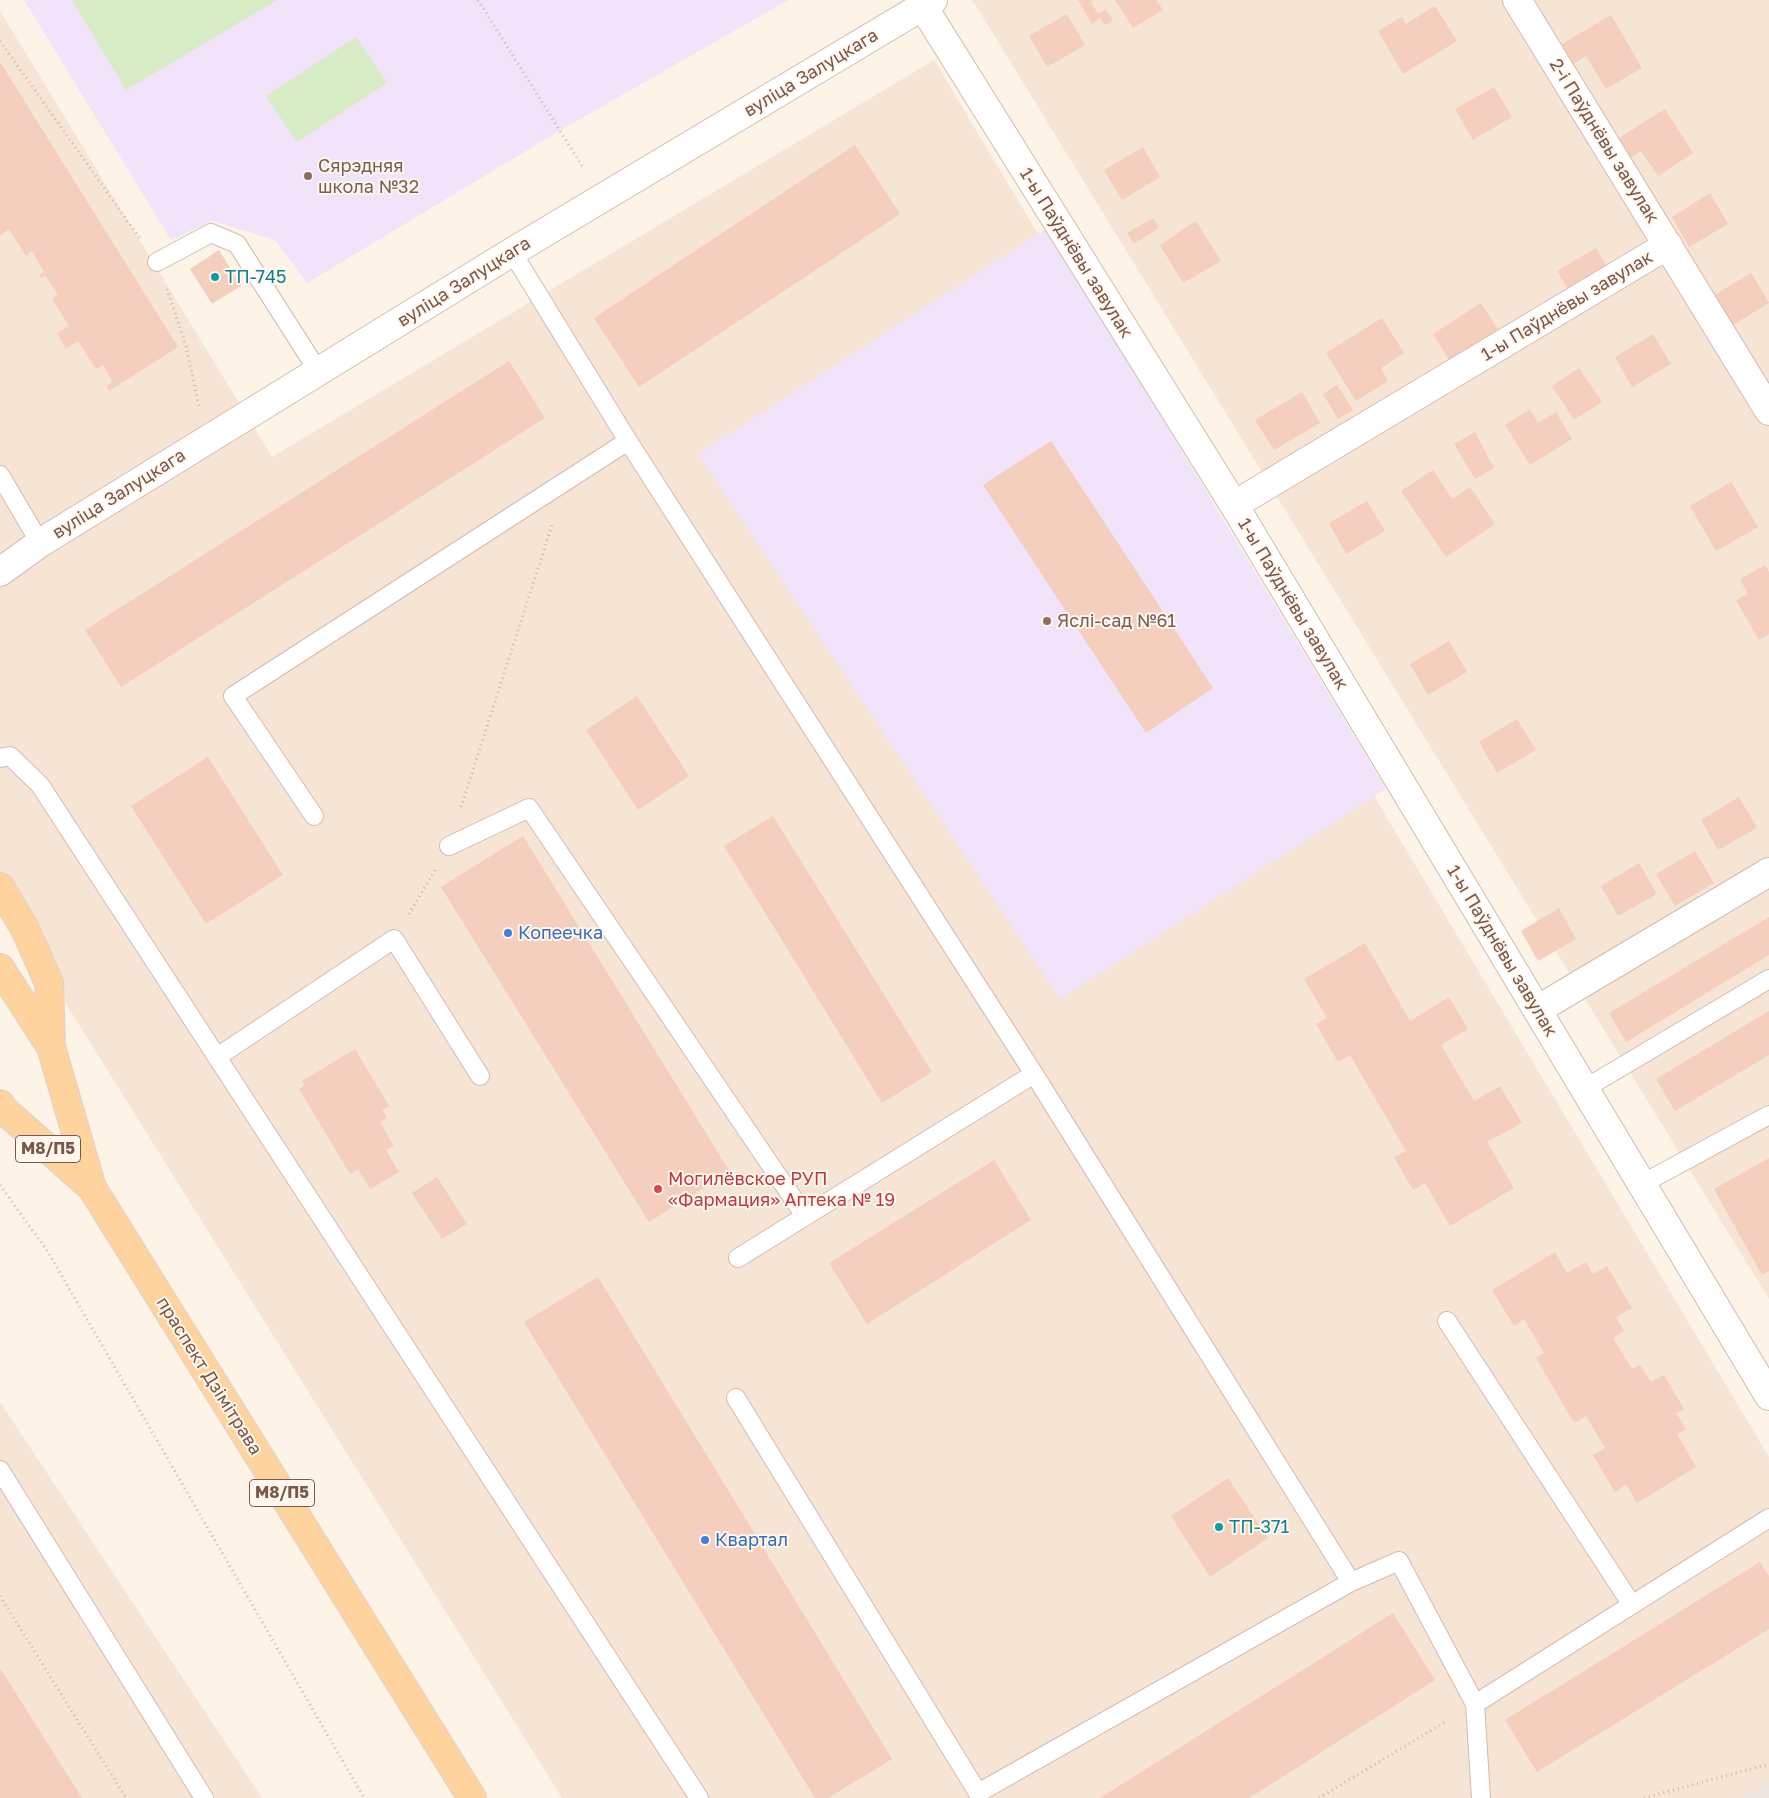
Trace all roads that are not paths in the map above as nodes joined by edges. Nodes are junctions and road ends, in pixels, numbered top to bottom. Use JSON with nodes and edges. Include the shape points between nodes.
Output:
{"nodes":[{"id":1,"x":1517,"y":0,"type":"edge"},
{"id":2,"x":925,"y":2,"type":"edge"},
{"id":3,"x":1668,"y":245,"type":"junction"},
{"id":4,"x":512,"y":252,"type":"junction"},
{"id":5,"x":157,"y":262,"type":"road end"},
{"id":6,"x":318,"y":371,"type":"junction"},
{"id":7,"x":1769,"y":411,"type":"edge"},
{"id":8,"x":628,"y":441,"type":"junction"},
{"id":9,"x":0,"y":475,"type":"edge"},
{"id":10,"x":1234,"y":506,"type":"junction"},
{"id":11,"x":40,"y":543,"type":"junction"},
{"id":12,"x":0,"y":572,"type":"edge"},
{"id":13,"x":0,"y":758,"type":"edge"},
{"id":14,"x":314,"y":816,"type":"dead end"},
{"id":15,"x":449,"y":846,"type":"road end"},
{"id":16,"x":1769,"y":872,"type":"edge"},
{"id":17,"x":0,"y":886,"type":"edge"},
{"id":18,"x":0,"y":968,"type":"edge"},
{"id":19,"x":1769,"y":979,"type":"edge"},
{"id":20,"x":1537,"y":1010,"type":"junction"},
{"id":21,"x":51,"y":1047,"type":"junction"},
{"id":22,"x":217,"y":1057,"type":"junction"},
{"id":23,"x":1034,"y":1074,"type":"junction"},
{"id":24,"x":480,"y":1076,"type":"dead end"},
{"id":25,"x":1584,"y":1089,"type":"junction"},
{"id":26,"x":0,"y":1104,"type":"edge"},
{"id":27,"x":1769,"y":1115,"type":"edge"},
{"id":28,"x":1642,"y":1184,"type":"junction"},
{"id":29,"x":92,"y":1188,"type":"junction"},
{"id":30,"x":805,"y":1216,"type":"junction"},
{"id":31,"x":738,"y":1258,"type":"dead end"},
{"id":32,"x":1447,"y":1321,"type":"dead end"},
{"id":33,"x":1769,"y":1396,"type":"edge"},
{"id":34,"x":736,"y":1398,"type":"dead end"},
{"id":35,"x":0,"y":1470,"type":"edge"},
{"id":36,"x":1769,"y":1518,"type":"edge"},
{"id":37,"x":1351,"y":1582,"type":"junction"},
{"id":38,"x":1632,"y":1605,"type":"junction"},
{"id":39,"x":1475,"y":1704,"type":"junction"},
{"id":40,"x":204,"y":1798,"type":"edge"},
{"id":41,"x":472,"y":1798,"type":"edge"},
{"id":42,"x":699,"y":1798,"type":"edge"},
{"id":43,"x":1481,"y":1798,"type":"edge"}],
"edges":[{"from":1,"to":3,"type":"street","name":"2-і Паўднёвы завулак"},
{"from":2,"to":4,"type":"street","name":"вуліца Залуцкага"},
{"from":2,"to":10,"type":"street","name":"1-ы Паўднёвы завулак"},
{"from":3,"to":7,"type":"street","name":"2-і Паўднёвы завулак"},
{"from":3,"to":10,"type":"street","name":"1-ы Паўднёвы завулак"},
{"from":4,"to":6,"type":"street","name":"вуліца Залуцкага"},
{"from":4,"to":8,"type":"lane"},
{"from":5,"to":6,"type":"lane","via":[[210,233],[238,244]]},
{"from":6,"to":11,"type":"street","name":"вуліца Залуцкага"},
{"from":8,"to":14,"type":"lane","via":[[233,696]]},
{"from":8,"to":23,"type":"lane"},
{"from":9,"to":11,"type":"lane"},
{"from":10,"to":20,"type":"street","name":"1-ы Паўднёвы завулак"},
{"from":11,"to":12,"type":"street","name":"вуліца Залуцкага"},
{"from":13,"to":22,"type":"lane","via":[[10,756],[40,785]]},
{"from":15,"to":30,"type":"lane","via":[[529,808]]},
{"from":16,"to":20,"type":"street"},
{"from":17,"to":21,"type":"main road","via":[[25,929],[48,983]]},
{"from":18,"to":21,"type":"main road"},
{"from":19,"to":25,"type":"lane"},
{"from":20,"to":25,"type":"street","name":"1-ы Паўднёвы завулак"},
{"from":21,"to":29,"type":"main road"},
{"from":22,"to":24,"type":"lane","via":[[394,939]]},
{"from":22,"to":42,"type":"lane"},
{"from":23,"to":30,"type":"lane"},
{"from":23,"to":37,"type":"lane"},
{"from":25,"to":28,"type":"street","name":"1-ы Паўднёвы завулак"},
{"from":26,"to":29,"type":"main road","name":"праспект Дзімітрава","number":"М8/П5"},
{"from":27,"to":28,"type":"lane"},
{"from":28,"to":33,"type":"street","name":"1-ы Паўднёвы завулак"},
{"from":29,"to":41,"type":"main road","name":"праспект Дзімітрава","number":"М8/П5"},
{"from":30,"to":31,"type":"lane"},
{"from":32,"to":38,"type":"lane"},
{"from":34,"to":37,"type":"lane","via":[[978,1794]]},
{"from":35,"to":40,"type":"lane"},
{"from":36,"to":38,"type":"lane"},
{"from":37,"to":39,"type":"lane","via":[[1399,1561]]},
{"from":38,"to":39,"type":"lane"},
{"from":39,"to":43,"type":"lane"}]}
